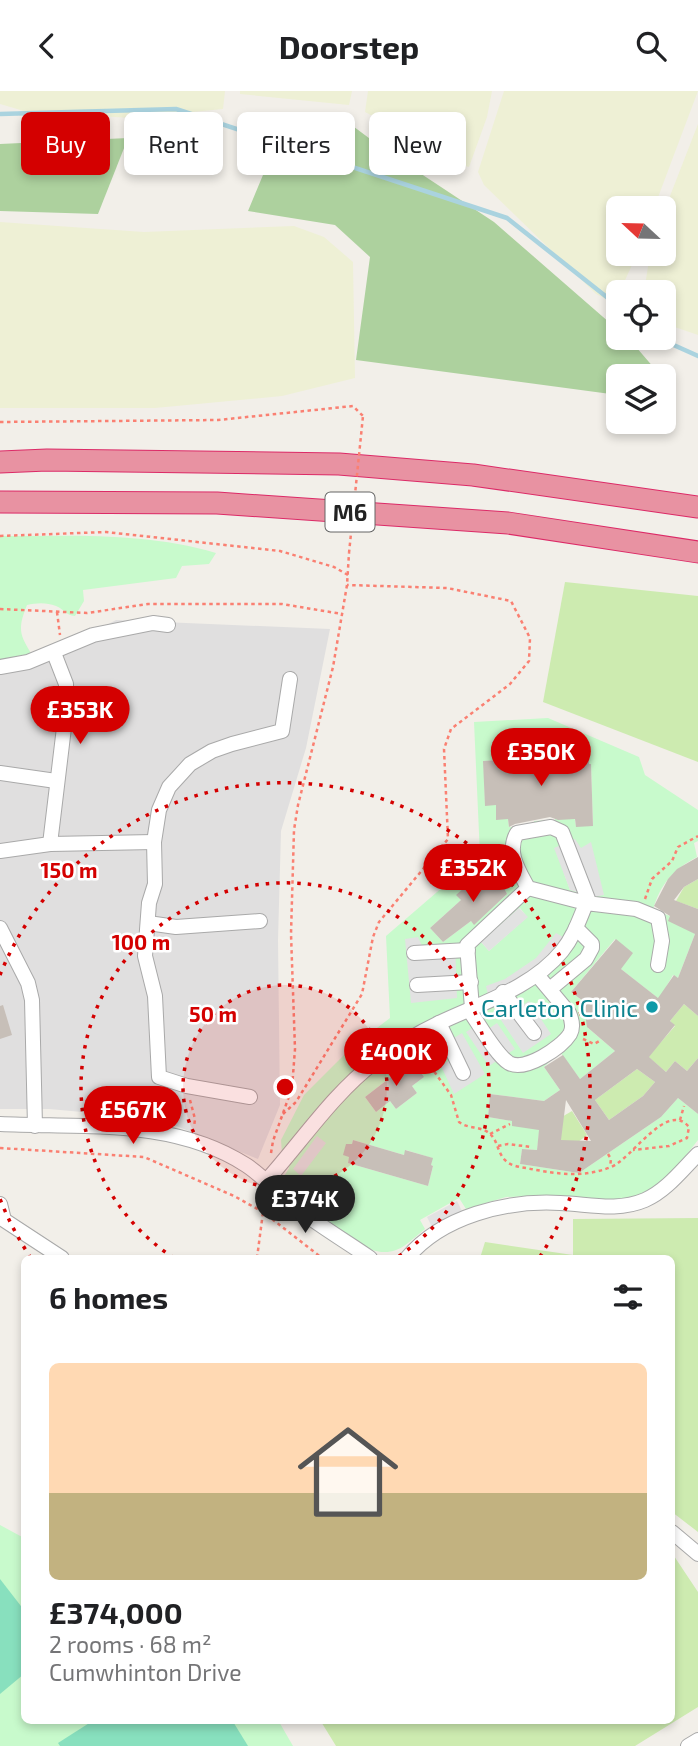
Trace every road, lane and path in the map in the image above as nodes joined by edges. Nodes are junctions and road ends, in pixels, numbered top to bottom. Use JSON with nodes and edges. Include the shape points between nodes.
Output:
{"nodes":[{"id":1,"x":0,"y":422,"type":"edge"},
{"id":2,"x":0,"y":462,"type":"edge"},
{"id":3,"x":0,"y":502,"type":"edge"},
{"id":4,"x":698,"y":507,"type":"edge"},
{"id":5,"x":0,"y":536,"type":"edge"},
{"id":6,"x":698,"y":552,"type":"edge"},
{"id":7,"x":348,"y":575,"type":"junction"},
{"id":8,"x":347,"y":585,"type":"junction"},
{"id":9,"x":0,"y":609,"type":"edge"},
{"id":10,"x":57,"y":612,"type":"junction"},
{"id":11,"x":342,"y":614,"type":"junction"},
{"id":12,"x":168,"y":625,"type":"dead end"},
{"id":13,"x":59,"y":651,"type":"junction"},
{"id":14,"x":0,"y":667,"type":"edge"},
{"id":15,"x":290,"y":679,"type":"dead end"},
{"id":16,"x":0,"y":773,"type":"edge"},
{"id":17,"x":56,"y":781,"type":"junction"},
{"id":18,"x":698,"y":836,"type":"edge"},
{"id":19,"x":155,"y":842,"type":"junction"},
{"id":20,"x":50,"y":844,"type":"junction"},
{"id":21,"x":0,"y":851,"type":"edge"},
{"id":22,"x":528,"y":888,"type":"junction"},
{"id":23,"x":586,"y":903,"type":"junction"},
{"id":24,"x":642,"y":911,"type":"junction"},
{"id":25,"x":260,"y":921,"type":"dead end"},
{"id":26,"x":148,"y":923,"type":"junction"},
{"id":27,"x":0,"y":928,"type":"edge"},
{"id":28,"x":576,"y":928,"type":"junction"},
{"id":29,"x":468,"y":950,"type":"junction"},
{"id":30,"x":414,"y":953,"type":"dead end"},
{"id":31,"x":658,"y":965,"type":"dead end"},
{"id":32,"x":538,"y":976,"type":"junction"},
{"id":33,"x":471,"y":982,"type":"junction"},
{"id":34,"x":417,"y":985,"type":"dead end"},
{"id":35,"x":550,"y":989,"type":"junction"},
{"id":36,"x":503,"y":992,"type":"junction"},
{"id":37,"x":471,"y":1009,"type":"junction"},
{"id":38,"x":439,"y":1023,"type":"junction"},
{"id":39,"x":534,"y":1033,"type":"dead end"},
{"id":40,"x":570,"y":1033,"type":"junction"},
{"id":41,"x":410,"y":1038,"type":"junction"},
{"id":42,"x":601,"y":1040,"type":"dead end"},
{"id":43,"x":463,"y":1073,"type":"dead end"},
{"id":44,"x":187,"y":1087,"type":"junction"},
{"id":45,"x":250,"y":1097,"type":"dead end"},
{"id":46,"x":684,"y":1106,"type":"dead end"},
{"id":47,"x":283,"y":1114,"type":"junction"},
{"id":48,"x":680,"y":1120,"type":"junction"},
{"id":49,"x":0,"y":1124,"type":"edge"},
{"id":50,"x":510,"y":1124,"type":"dead end"},
{"id":51,"x":36,"y":1126,"type":"junction"},
{"id":52,"x":490,"y":1134,"type":"junction"},
{"id":53,"x":191,"y":1141,"type":"junction"},
{"id":54,"x":498,"y":1146,"type":"junction"},
{"id":55,"x":531,"y":1147,"type":"dead end"},
{"id":56,"x":0,"y":1148,"type":"edge"},
{"id":57,"x":634,"y":1150,"type":"junction"},
{"id":58,"x":608,"y":1154,"type":"dead end"},
{"id":59,"x":698,"y":1154,"type":"edge"},
{"id":60,"x":610,"y":1167,"type":"junction"},
{"id":61,"x":267,"y":1180,"type":"junction"},
{"id":62,"x":0,"y":1204,"type":"edge"},
{"id":63,"x":263,"y":1212,"type":"junction"},
{"id":64,"x":57,"y":1255,"type":"edge"},
{"id":65,"x":257,"y":1255,"type":"edge"},
{"id":66,"x":318,"y":1255,"type":"edge"},
{"id":67,"x":366,"y":1255,"type":"edge"},
{"id":68,"x":410,"y":1255,"type":"edge"},
{"id":69,"x":675,"y":1535,"type":"edge"},
{"id":70,"x":698,"y":1554,"type":"edge"},
{"id":71,"x":698,"y":1740,"type":"edge"},
{"id":72,"x":688,"y":1746,"type":"edge"}],
"edges":[{"from":1,"to":7,"type":"path","bridge":true,"via":[[218,420],[353,406],[363,416]]},
{"from":2,"to":4,"type":"highway","number":"M6","via":[[339,464],[473,475]]},
{"from":3,"to":6,"type":"highway","number":"M6","via":[[217,503],[508,523]]},
{"from":5,"to":7,"type":"path","via":[[106,531],[280,551]]},
{"from":7,"to":8,"type":"path"},
{"from":8,"to":11,"type":"path"},
{"from":8,"to":47,"type":"path","via":[[447,588],[511,601],[530,638],[529,661],[510,684],[451,729],[444,749],[448,839],[379,922],[362,994],[296,1102]]},
{"from":9,"to":10,"type":"path"},
{"from":10,"to":11,"type":"path","via":[[86,613],[148,604],[282,604]]},
{"from":10,"to":13,"type":"path"},
{"from":11,"to":47,"type":"path","via":[[294,830],[295,1049],[292,1088]]},
{"from":12,"to":13,"type":"street","via":[[107,631]]},
{"from":13,"to":14,"type":"street"},
{"from":13,"to":17,"type":"street","via":[[66,697]]},
{"from":15,"to":19,"type":"street","via":[[282,731],[212,751],[190,764],[169,787],[159,810]]},
{"from":16,"to":17,"type":"street"},
{"from":17,"to":20,"type":"street"},
{"from":18,"to":24,"type":"path","via":[[678,847],[672,861],[652,879]]},
{"from":19,"to":20,"type":"street"},
{"from":19,"to":26,"type":"street","via":[[155,884]]},
{"from":20,"to":21,"type":"street"},
{"from":22,"to":23,"type":"street"},
{"from":22,"to":23,"type":"street","via":[[514,860],[515,836],[555,827],[562,832],[587,894]]},
{"from":22,"to":29,"type":"street","via":[[467,945]]},
{"from":23,"to":24,"type":"street"},
{"from":23,"to":28,"type":"street"},
{"from":24,"to":31,"type":"street","via":[[660,922]]},
{"from":25,"to":26,"type":"street","via":[[176,927]]},
{"from":26,"to":44,"type":"street","via":[[145,955],[155,996],[159,1077]]},
{"from":27,"to":51,"type":"street","via":[[32,1000]]},
{"from":28,"to":32,"type":"street","via":[[562,952]]},
{"from":28,"to":35,"type":"street","via":[[592,944],[590,953]]},
{"from":29,"to":30,"type":"street"},
{"from":29,"to":33,"type":"street"},
{"from":32,"to":35,"type":"street"},
{"from":32,"to":36,"type":"street"},
{"from":33,"to":34,"type":"street"},
{"from":33,"to":37,"type":"street"},
{"from":35,"to":40,"type":"street","via":[[572,1020]]},
{"from":36,"to":37,"type":"street"},
{"from":36,"to":39,"type":"street"},
{"from":37,"to":38,"type":"street"},
{"from":37,"to":40,"type":"street","via":[[503,1058],[514,1065],[528,1065]]},
{"from":38,"to":41,"type":"street"},
{"from":38,"to":43,"type":"street"},
{"from":40,"to":42,"type":"path","via":[[592,1044]]},
{"from":41,"to":52,"type":"path","via":[[451,1095],[459,1122]]},
{"from":41,"to":61,"type":"street","via":[[352,1081]]},
{"from":44,"to":45,"type":"street"},
{"from":44,"to":53,"type":"path","via":[[195,1119]]},
{"from":46,"to":48,"type":"path"},
{"from":47,"to":61,"type":"path"},
{"from":48,"to":57,"type":"path","via":[[664,1123]]},
{"from":48,"to":57,"type":"path","via":[[690,1130],[680,1143]]},
{"from":49,"to":51,"type":"street"},
{"from":50,"to":52,"type":"path"},
{"from":51,"to":53,"type":"street","via":[[138,1129]]},
{"from":52,"to":54,"type":"path"},
{"from":53,"to":61,"type":"street","via":[[244,1163]]},
{"from":54,"to":55,"type":"path"},
{"from":54,"to":60,"type":"path","via":[[509,1164],[559,1174]]},
{"from":56,"to":63,"type":"path","via":[[144,1157]]},
{"from":57,"to":60,"type":"path"},
{"from":58,"to":60,"type":"path"},
{"from":59,"to":68,"type":"street","via":[[644,1201],[614,1207],[539,1203],[490,1210],[433,1234]]},
{"from":61,"to":63,"type":"path"},
{"from":61,"to":67,"type":"street","via":[[289,1202]]},
{"from":62,"to":64,"type":"street","via":[[4,1220]]},
{"from":63,"to":65,"type":"path"},
{"from":63,"to":66,"type":"path"},
{"from":69,"to":70,"type":"street"},
{"from":71,"to":72,"type":"street"}]}
